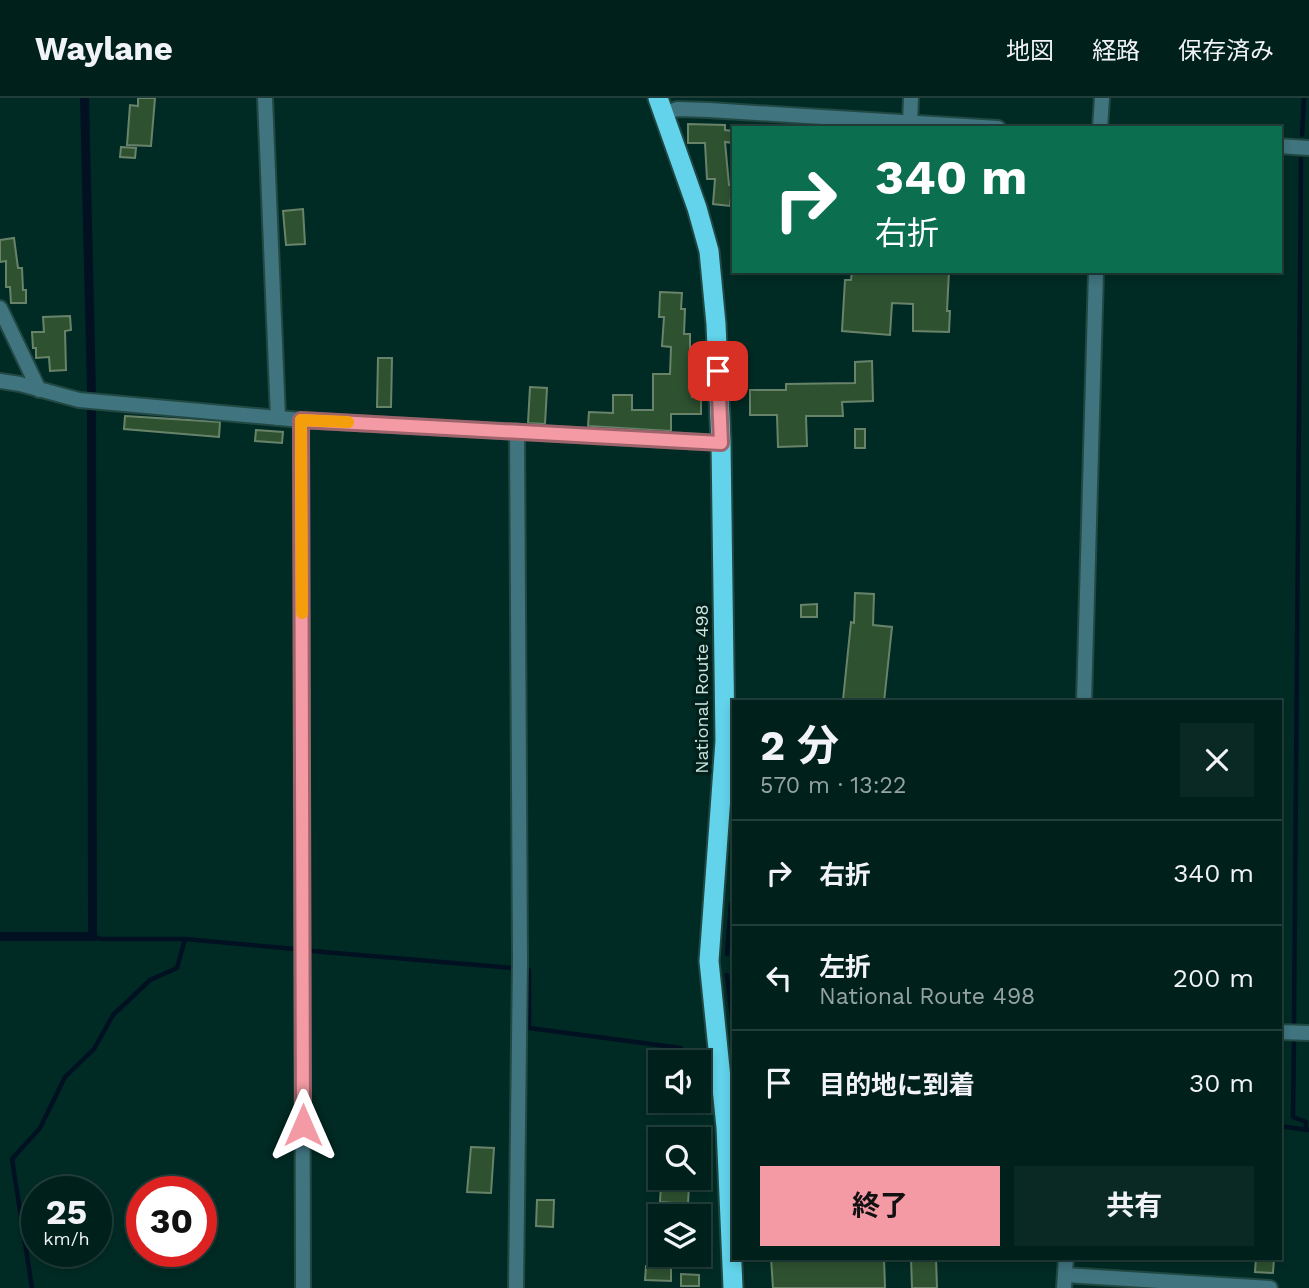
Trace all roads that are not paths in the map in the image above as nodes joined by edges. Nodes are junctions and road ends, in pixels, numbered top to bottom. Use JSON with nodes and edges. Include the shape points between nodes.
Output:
{"nodes":[{"id":1,"x":265,"y":98,"type":"edge"},
{"id":2,"x":911,"y":98,"type":"edge"},
{"id":3,"x":1102,"y":98,"type":"edge"},
{"id":4,"x":661,"y":106,"type":"edge"},
{"id":5,"x":910,"y":123,"type":"junction"},
{"id":6,"x":963,"y":126,"type":"edge"},
{"id":7,"x":1100,"y":126,"type":"edge"},
{"id":8,"x":1282,"y":146,"type":"edge"},
{"id":9,"x":1309,"y":148,"type":"edge"},
{"id":10,"x":1096,"y":273,"type":"edge"},
{"id":11,"x":0,"y":308,"type":"edge"},
{"id":12,"x":0,"y":381,"type":"edge"},
{"id":13,"x":39,"y":390,"type":"junction"},
{"id":14,"x":278,"y":418,"type":"junction"},
{"id":15,"x":301,"y":420,"type":"junction"},
{"id":16,"x":517,"y":431,"type":"junction"},
{"id":17,"x":721,"y":443,"type":"junction"},
{"id":18,"x":1084,"y":700,"type":"edge"},
{"id":19,"x":1282,"y":1032,"type":"edge"},
{"id":20,"x":1309,"y":1033,"type":"edge"},
{"id":21,"x":1066,"y":1260,"type":"edge"},
{"id":22,"x":1064,"y":1281,"type":"edge"},
{"id":23,"x":303,"y":1288,"type":"edge"},
{"id":24,"x":516,"y":1288,"type":"edge"},
{"id":25,"x":733,"y":1288,"type":"edge"},
{"id":26,"x":1270,"y":1288,"type":"edge"}],
"edges":[{"from":1,"to":14,"type":"street"},
{"from":2,"to":5,"type":"street"},
{"from":3,"to":7,"type":"street"},
{"from":4,"to":5,"type":"street"},
{"from":4,"to":17,"type":"highway","name":"National Route 498","via":[[709,251]]},
{"from":5,"to":6,"type":"street"},
{"from":8,"to":9,"type":"street"},
{"from":10,"to":18,"type":"street"},
{"from":11,"to":13,"type":"street"},
{"from":12,"to":13,"type":"street"},
{"from":13,"to":14,"type":"street","via":[[79,400]]},
{"from":14,"to":15,"type":"street"},
{"from":15,"to":16,"type":"street"},
{"from":15,"to":23,"type":"street"},
{"from":16,"to":17,"type":"street"},
{"from":16,"to":24,"type":"street","via":[[520,960]]},
{"from":17,"to":25,"type":"highway","name":"National Route 498","via":[[725,741],[709,961],[726,1127]]},
{"from":19,"to":20,"type":"street"},
{"from":21,"to":22,"type":"street"},
{"from":22,"to":26,"type":"street"}]}
